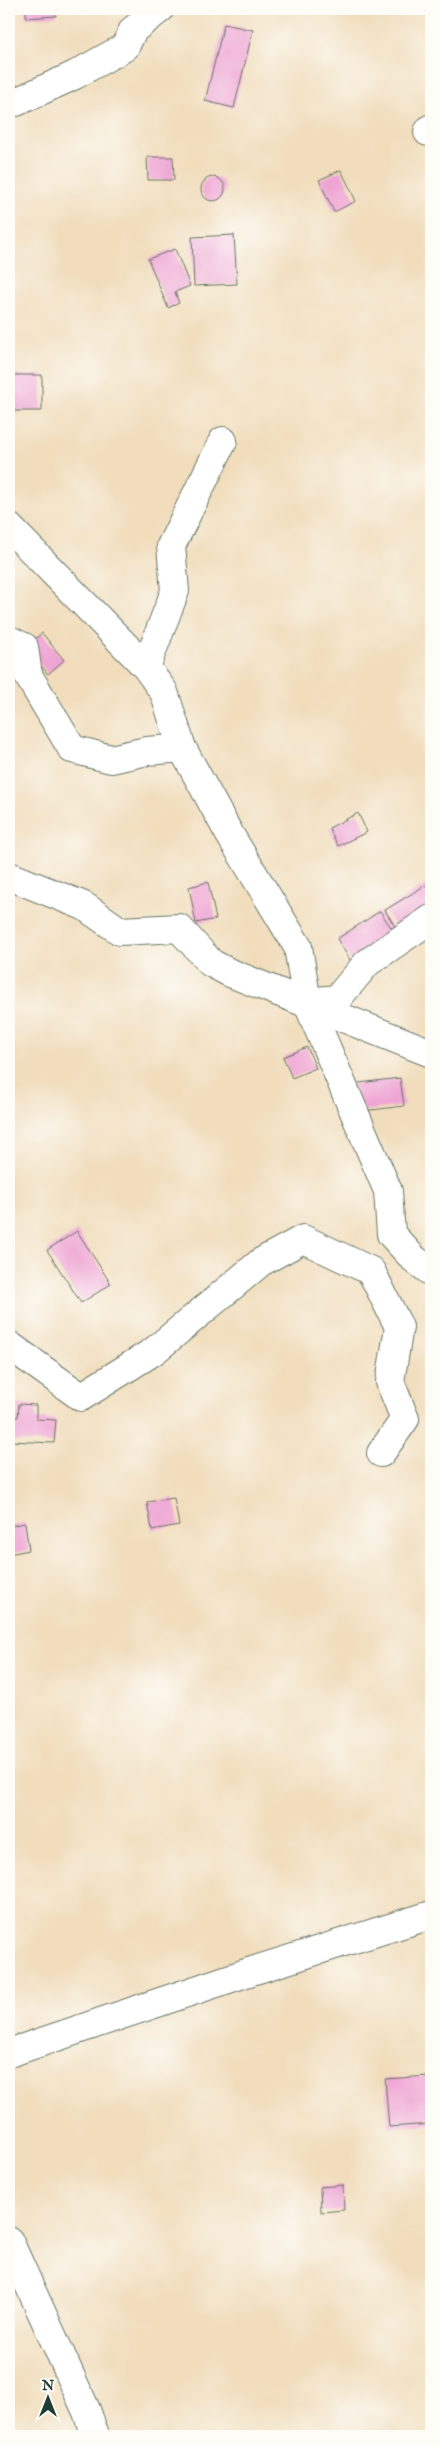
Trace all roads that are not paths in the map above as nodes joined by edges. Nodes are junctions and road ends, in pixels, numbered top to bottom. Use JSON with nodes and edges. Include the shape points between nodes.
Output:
{"nodes":[{"id":1,"x":160,"y":9,"type":"edge"},
{"id":2,"x":9,"y":102,"type":"edge"},
{"id":3,"x":224,"y":441,"type":"dead end"},
{"id":4,"x":9,"y":527,"type":"edge"},
{"id":5,"x":9,"y":640,"type":"edge"},
{"id":6,"x":146,"y":667,"type":"junction"},
{"id":7,"x":182,"y":748,"type":"junction"},
{"id":8,"x":9,"y":876,"type":"edge"},
{"id":9,"x":431,"y":918,"type":"edge"},
{"id":10,"x":307,"y":1002,"type":"junction"},
{"id":11,"x":431,"y":1053,"type":"edge"},
{"id":12,"x":431,"y":1272,"type":"edge"},
{"id":13,"x":9,"y":1345,"type":"edge"},
{"id":14,"x":381,"y":1454,"type":"dead end"},
{"id":15,"x":431,"y":1915,"type":"edge"},
{"id":16,"x":9,"y":2052,"type":"edge"},
{"id":17,"x":9,"y":2241,"type":"edge"},
{"id":18,"x":95,"y":2436,"type":"edge"}],
"edges":[{"from":1,"to":2,"type":"street","via":[[133,30],[125,47],[74,75],[16,102]]},
{"from":3,"to":6,"type":"street","via":[[171,546],[175,591]]},
{"from":4,"to":6,"type":"street"},
{"from":5,"to":7,"type":"street","via":[[24,647],[28,675],[72,749],[112,759]]},
{"from":6,"to":7,"type":"street","via":[[164,692]]},
{"from":7,"to":10,"type":"street","via":[[298,947]]},
{"from":8,"to":10,"type":"street","via":[[84,906],[120,932],[179,928],[211,964]]},
{"from":9,"to":10,"type":"street","via":[[367,963],[336,999]]},
{"from":10,"to":11,"type":"street"},
{"from":10,"to":12,"type":"street","via":[[388,1191],[391,1234]]},
{"from":13,"to":14,"type":"street","via":[[81,1397],[154,1351],[261,1262],[303,1239],[371,1271],[399,1327],[390,1382],[405,1419]]},
{"from":15,"to":16,"type":"street"},
{"from":17,"to":18,"type":"street"}]}
